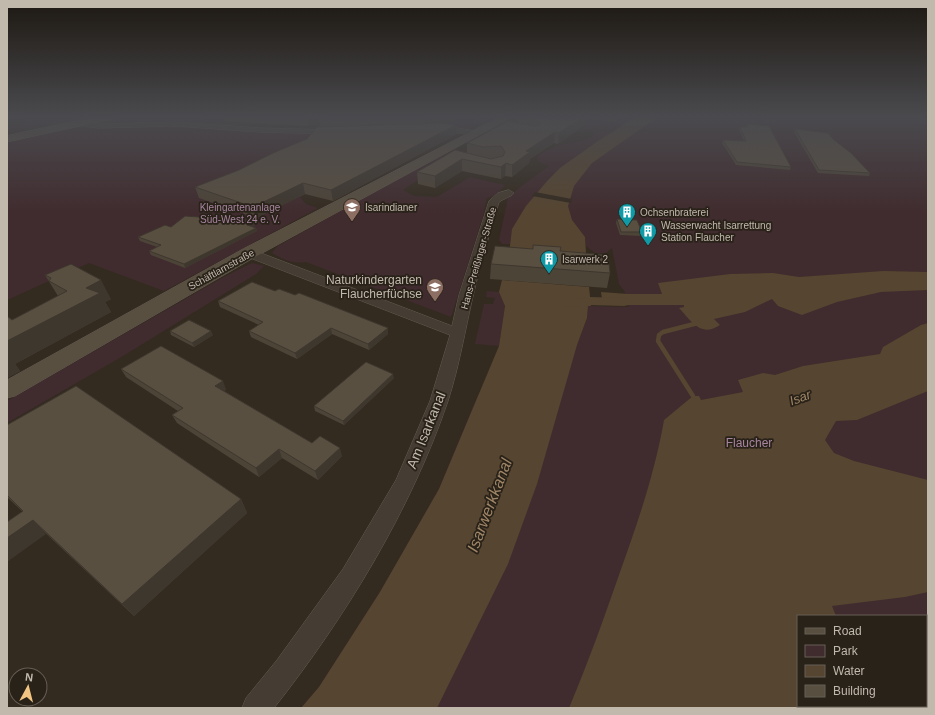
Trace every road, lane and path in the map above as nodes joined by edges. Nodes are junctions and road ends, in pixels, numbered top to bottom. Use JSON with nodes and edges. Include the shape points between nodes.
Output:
{"nodes":[{"id":1,"x":446,"y":149,"type":"edge"},
{"id":2,"x":439,"y":153,"type":"junction"},
{"id":3,"x":455,"y":156,"type":"edge"},
{"id":4,"x":509,"y":193,"type":"dead end"},
{"id":5,"x":249,"y":252,"type":"junction"},
{"id":6,"x":458,"y":333,"type":"junction"},
{"id":7,"x":7,"y":390,"type":"edge"},
{"id":8,"x":256,"y":708,"type":"edge"}],
"edges":[{"from":1,"to":2,"type":"street","name":"Schäftlarnstraße"},
{"from":2,"to":3,"type":"street"},
{"from":2,"to":5,"type":"street","name":"Schäftlarnstraße"},
{"from":4,"to":6,"type":"street","name":"Hans-Preißinger-Straße","via":[[494,201],[466,295]]},
{"from":5,"to":6,"type":"street"},
{"from":5,"to":7,"type":"street","name":"Schäftlarnstraße"},
{"from":6,"to":8,"type":"street","name":"Am Isarkanal","via":[[439,401],[405,483],[352,577],[287,670]]}]}
